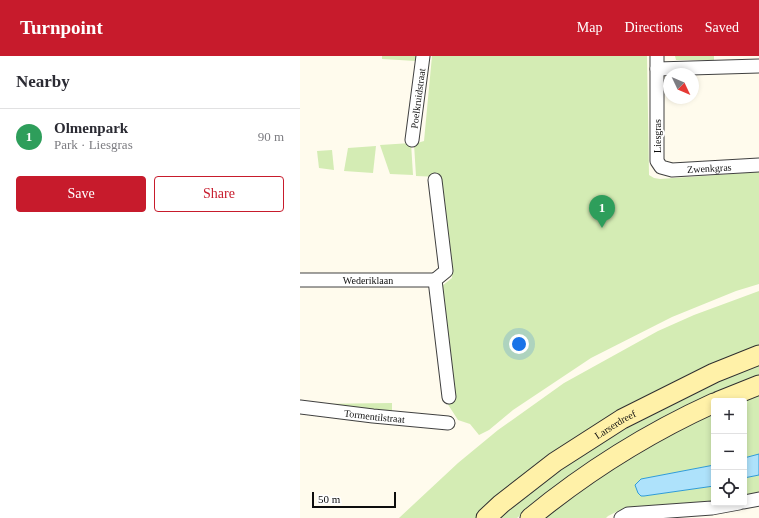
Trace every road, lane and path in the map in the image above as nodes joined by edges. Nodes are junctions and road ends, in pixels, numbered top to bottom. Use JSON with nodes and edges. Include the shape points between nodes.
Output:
{"nodes":[{"id":1,"x":423,"y":56,"type":"edge"},
{"id":2,"x":657,"y":56,"type":"edge"},
{"id":3,"x":759,"y":66,"type":"edge"},
{"id":4,"x":657,"y":69,"type":"junction"},
{"id":5,"x":412,"y":140,"type":"dead end"},
{"id":6,"x":759,"y":165,"type":"edge"},
{"id":7,"x":661,"y":166,"type":"joint"},
{"id":8,"x":435,"y":180,"type":"dead end"},
{"id":9,"x":300,"y":280,"type":"edge"},
{"id":10,"x":435,"y":280,"type":"junction"},
{"id":11,"x":759,"y":355,"type":"edge"},
{"id":12,"x":759,"y":385,"type":"edge"},
{"id":13,"x":449,"y":397,"type":"dead end"},
{"id":14,"x":726,"y":398,"type":"edge"},
{"id":15,"x":711,"y":404,"type":"edge"},
{"id":16,"x":300,"y":407,"type":"edge"},
{"id":17,"x":448,"y":423,"type":"dead end"},
{"id":18,"x":759,"y":499,"type":"edge"},
{"id":19,"x":747,"y":501,"type":"edge"},
{"id":20,"x":723,"y":506,"type":"edge"},
{"id":21,"x":486,"y":518,"type":"edge"},
{"id":22,"x":530,"y":518,"type":"edge"},
{"id":23,"x":621,"y":518,"type":"edge"}],
"edges":[{"from":1,"to":5,"type":"street","name":"Poelkruidstraat"},
{"from":2,"to":4,"type":"street","name":"Liesgras"},
{"from":3,"to":4,"type":"street"},
{"from":4,"to":7,"type":"street","name":"Liesgras","via":[[657,161]]},
{"from":6,"to":7,"type":"street","name":"Zwenkgras","via":[[672,170]]},
{"from":8,"to":10,"type":"street","via":[[446,271]]},
{"from":9,"to":10,"type":"street","name":"Wederiklaan"},
{"from":10,"to":13,"type":"street"},
{"from":11,"to":21,"type":"main road","name":"Larserdreef","via":[[714,373],[622,419],[555,462]]},
{"from":12,"to":14,"type":"main road"},
{"from":15,"to":22,"type":"main road","via":[[622,451]]},
{"from":16,"to":17,"type":"street","name":"Tormentilstraat"},
{"from":18,"to":19,"type":"street"},
{"from":20,"to":23,"type":"street","via":[[628,514]]}]}
